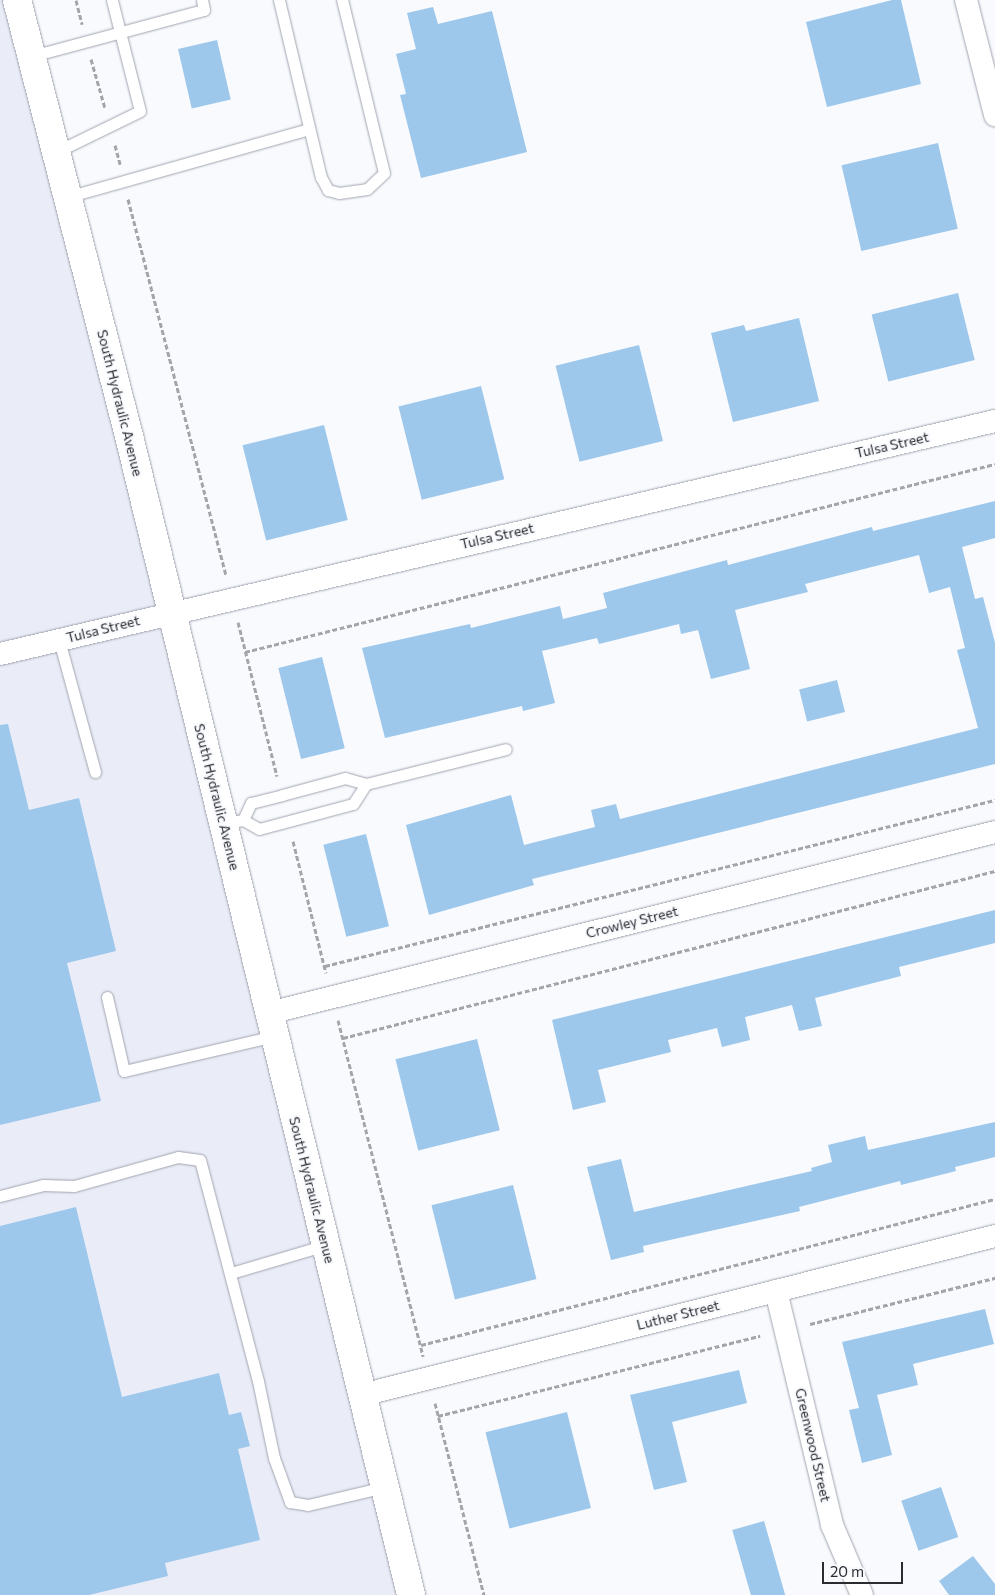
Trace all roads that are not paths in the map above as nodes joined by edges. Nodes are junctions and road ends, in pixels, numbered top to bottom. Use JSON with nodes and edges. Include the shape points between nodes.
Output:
{"nodes":[{"id":1,"x":16,"y":0,"type":"edge"},
{"id":2,"x":112,"y":0,"type":"edge"},
{"id":3,"x":202,"y":0,"type":"edge"},
{"id":4,"x":279,"y":0,"type":"edge"},
{"id":5,"x":342,"y":0,"type":"edge"},
{"id":6,"x":966,"y":0,"type":"edge"},
{"id":7,"x":120,"y":34,"type":"junction"},
{"id":8,"x":31,"y":56,"type":"junction"},
{"id":9,"x":991,"y":86,"type":"edge"},
{"id":10,"x":995,"y":115,"type":"edge"},
{"id":11,"x":308,"y":129,"type":"junction"},
{"id":12,"x":56,"y":152,"type":"junction"},
{"id":13,"x":67,"y":197,"type":"junction"},
{"id":14,"x":995,"y":422,"type":"edge"},
{"id":15,"x":172,"y":612,"type":"junction"},
{"id":16,"x":59,"y":640,"type":"junction"},
{"id":17,"x":0,"y":654,"type":"edge"},
{"id":18,"x":506,"y":749,"type":"dead end"},
{"id":19,"x":95,"y":772,"type":"dead end"},
{"id":20,"x":366,"y":784,"type":"junction"},
{"id":21,"x":233,"y":822,"type":"junction"},
{"id":22,"x":995,"y":832,"type":"edge"},
{"id":23,"x":107,"y":997,"type":"dead end"},
{"id":24,"x":272,"y":1025,"type":"junction"},
{"id":25,"x":0,"y":1196,"type":"edge"},
{"id":26,"x":995,"y":1236,"type":"edge"},
{"id":27,"x":326,"y":1245,"type":"junction"},
{"id":28,"x":230,"y":1273,"type":"junction"},
{"id":29,"x":776,"y":1291,"type":"junction"},
{"id":30,"x":362,"y":1395,"type":"junction"},
{"id":31,"x":384,"y":1487,"type":"junction"},
{"id":32,"x":411,"y":1595,"type":"edge"},
{"id":33,"x":862,"y":1595,"type":"edge"}],
"edges":[{"from":1,"to":8,"type":"street","name":"South Hydraulic Avenue"},
{"from":2,"to":7,"type":"lane"},
{"from":3,"to":7,"type":"lane","via":[[204,10]]},
{"from":4,"to":11,"type":"lane"},
{"from":5,"to":11,"type":"lane","via":[[384,162],[384,173],[379,182],[353,192],[328,190]]},
{"from":6,"to":9,"type":"street"},
{"from":7,"to":8,"type":"lane"},
{"from":7,"to":12,"type":"lane","via":[[140,111]]},
{"from":8,"to":12,"type":"street","name":"South Hydraulic Avenue"},
{"from":9,"to":10,"type":"street"},
{"from":11,"to":13,"type":"lane"},
{"from":12,"to":13,"type":"street","name":"South Hydraulic Avenue"},
{"from":13,"to":15,"type":"street","name":"South Hydraulic Avenue"},
{"from":14,"to":15,"type":"street","name":"Tulsa Street"},
{"from":15,"to":16,"type":"street","name":"Tulsa Street"},
{"from":15,"to":21,"type":"street","name":"South Hydraulic Avenue"},
{"from":16,"to":17,"type":"street","name":"Tulsa Street"},
{"from":16,"to":19,"type":"lane"},
{"from":18,"to":20,"type":"lane"},
{"from":20,"to":21,"type":"lane","via":[[345,778],[252,803]]},
{"from":20,"to":21,"type":"lane","via":[[353,804],[259,829]]},
{"from":21,"to":24,"type":"street","name":"South Hydraulic Avenue"},
{"from":22,"to":24,"type":"street","name":"Crowley Street"},
{"from":23,"to":24,"type":"lane","via":[[124,1071]]},
{"from":24,"to":27,"type":"street","name":"South Hydraulic Avenue"},
{"from":25,"to":28,"type":"lane","via":[[43,1185],[74,1186],[178,1158],[200,1160]]},
{"from":26,"to":29,"type":"street","name":"Luther Street"},
{"from":27,"to":28,"type":"lane"},
{"from":27,"to":30,"type":"street","name":"South Hydraulic Avenue"},
{"from":28,"to":31,"type":"lane","via":[[274,1458],[290,1502],[308,1505]]},
{"from":29,"to":30,"type":"street","name":"Luther Street"},
{"from":29,"to":33,"type":"street","name":"Greenwood Street","via":[[832,1525]]},
{"from":30,"to":31,"type":"street","name":"South Hydraulic Avenue"},
{"from":31,"to":32,"type":"street","name":"South Hydraulic Avenue"}]}
